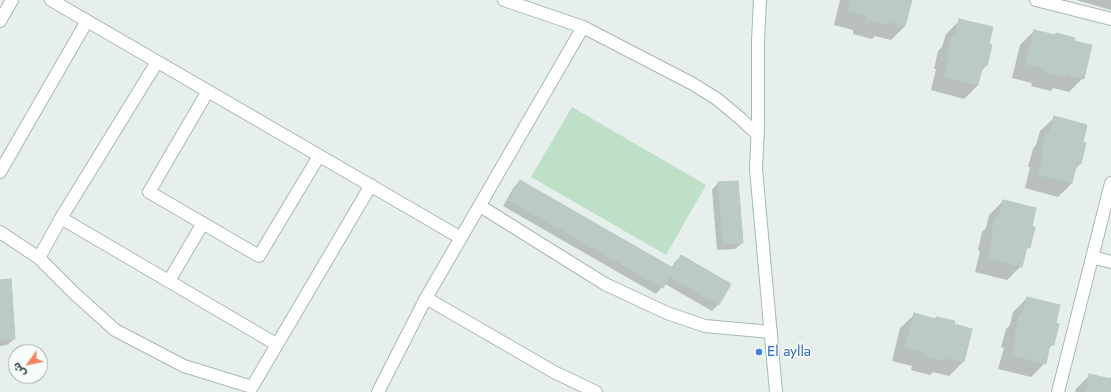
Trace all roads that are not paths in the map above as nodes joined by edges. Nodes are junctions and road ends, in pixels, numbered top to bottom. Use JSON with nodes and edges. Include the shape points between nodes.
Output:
{"nodes":[{"id":1,"x":12,"y":0,"type":"edge"},
{"id":2,"x":51,"y":0,"type":"edge"},
{"id":3,"x":504,"y":0,"type":"edge"},
{"id":4,"x":760,"y":0,"type":"edge"},
{"id":5,"x":1036,"y":0,"type":"edge"},
{"id":6,"x":1111,"y":19,"type":"edge"},
{"id":7,"x":0,"y":21,"type":"edge"},
{"id":8,"x":87,"y":21,"type":"junction"},
{"id":9,"x":583,"y":27,"type":"junction"},
{"id":10,"x":157,"y":62,"type":"junction"},
{"id":11,"x":208,"y":91,"type":"junction"},
{"id":12,"x":758,"y":135,"type":"junction"},
{"id":13,"x":319,"y":156,"type":"junction"},
{"id":14,"x":0,"y":172,"type":"edge"},
{"id":15,"x":1111,"y":183,"type":"edge"},
{"id":16,"x":370,"y":185,"type":"junction"},
{"id":17,"x":480,"y":206,"type":"junction"},
{"id":18,"x":61,"y":218,"type":"junction"},
{"id":19,"x":203,"y":223,"type":"junction"},
{"id":20,"x":0,"y":232,"type":"edge"},
{"id":21,"x":461,"y":238,"type":"junction"},
{"id":22,"x":1092,"y":257,"type":"junction"},
{"id":23,"x":39,"y":258,"type":"junction"},
{"id":24,"x":1111,"y":262,"type":"edge"},
{"id":25,"x":169,"y":282,"type":"junction"},
{"id":26,"x":426,"y":298,"type":"junction"},
{"id":27,"x":771,"y":332,"type":"junction"},
{"id":28,"x":276,"y":344,"type":"junction"},
{"id":29,"x":378,"y":392,"type":"edge"},
{"id":30,"x":596,"y":392,"type":"edge"},
{"id":31,"x":776,"y":392,"type":"edge"},
{"id":32,"x":1058,"y":392,"type":"edge"}],
"edges":[{"from":1,"to":7,"type":"street"},
{"from":2,"to":8,"type":"street"},
{"from":3,"to":9,"type":"street"},
{"from":4,"to":12,"type":"street"},
{"from":5,"to":6,"type":"street"},
{"from":8,"to":10,"type":"street"},
{"from":8,"to":14,"type":"street"},
{"from":9,"to":12,"type":"street","via":[[693,84],[717,99]]},
{"from":9,"to":17,"type":"street"},
{"from":10,"to":11,"type":"street"},
{"from":10,"to":18,"type":"street"},
{"from":11,"to":13,"type":"street"},
{"from":11,"to":19,"type":"street","via":[[149,192]]},
{"from":12,"to":27,"type":"street","via":[[756,169]]},
{"from":13,"to":16,"type":"street"},
{"from":13,"to":19,"type":"street","via":[[259,256]]},
{"from":15,"to":22,"type":"street"},
{"from":16,"to":21,"type":"street"},
{"from":16,"to":28,"type":"street"},
{"from":17,"to":21,"type":"street"},
{"from":17,"to":27,"type":"street","via":[[605,284],[667,313],[705,326]]},
{"from":18,"to":23,"type":"street"},
{"from":18,"to":25,"type":"street"},
{"from":19,"to":25,"type":"street"},
{"from":20,"to":23,"type":"street"},
{"from":21,"to":26,"type":"street"},
{"from":22,"to":24,"type":"street"},
{"from":22,"to":32,"type":"street"},
{"from":23,"to":28,"type":"street","via":[[115,330],[184,366],[252,386]]},
{"from":25,"to":28,"type":"street"},
{"from":26,"to":29,"type":"street"},
{"from":26,"to":30,"type":"street","via":[[554,372]]},
{"from":27,"to":31,"type":"street"}]}
